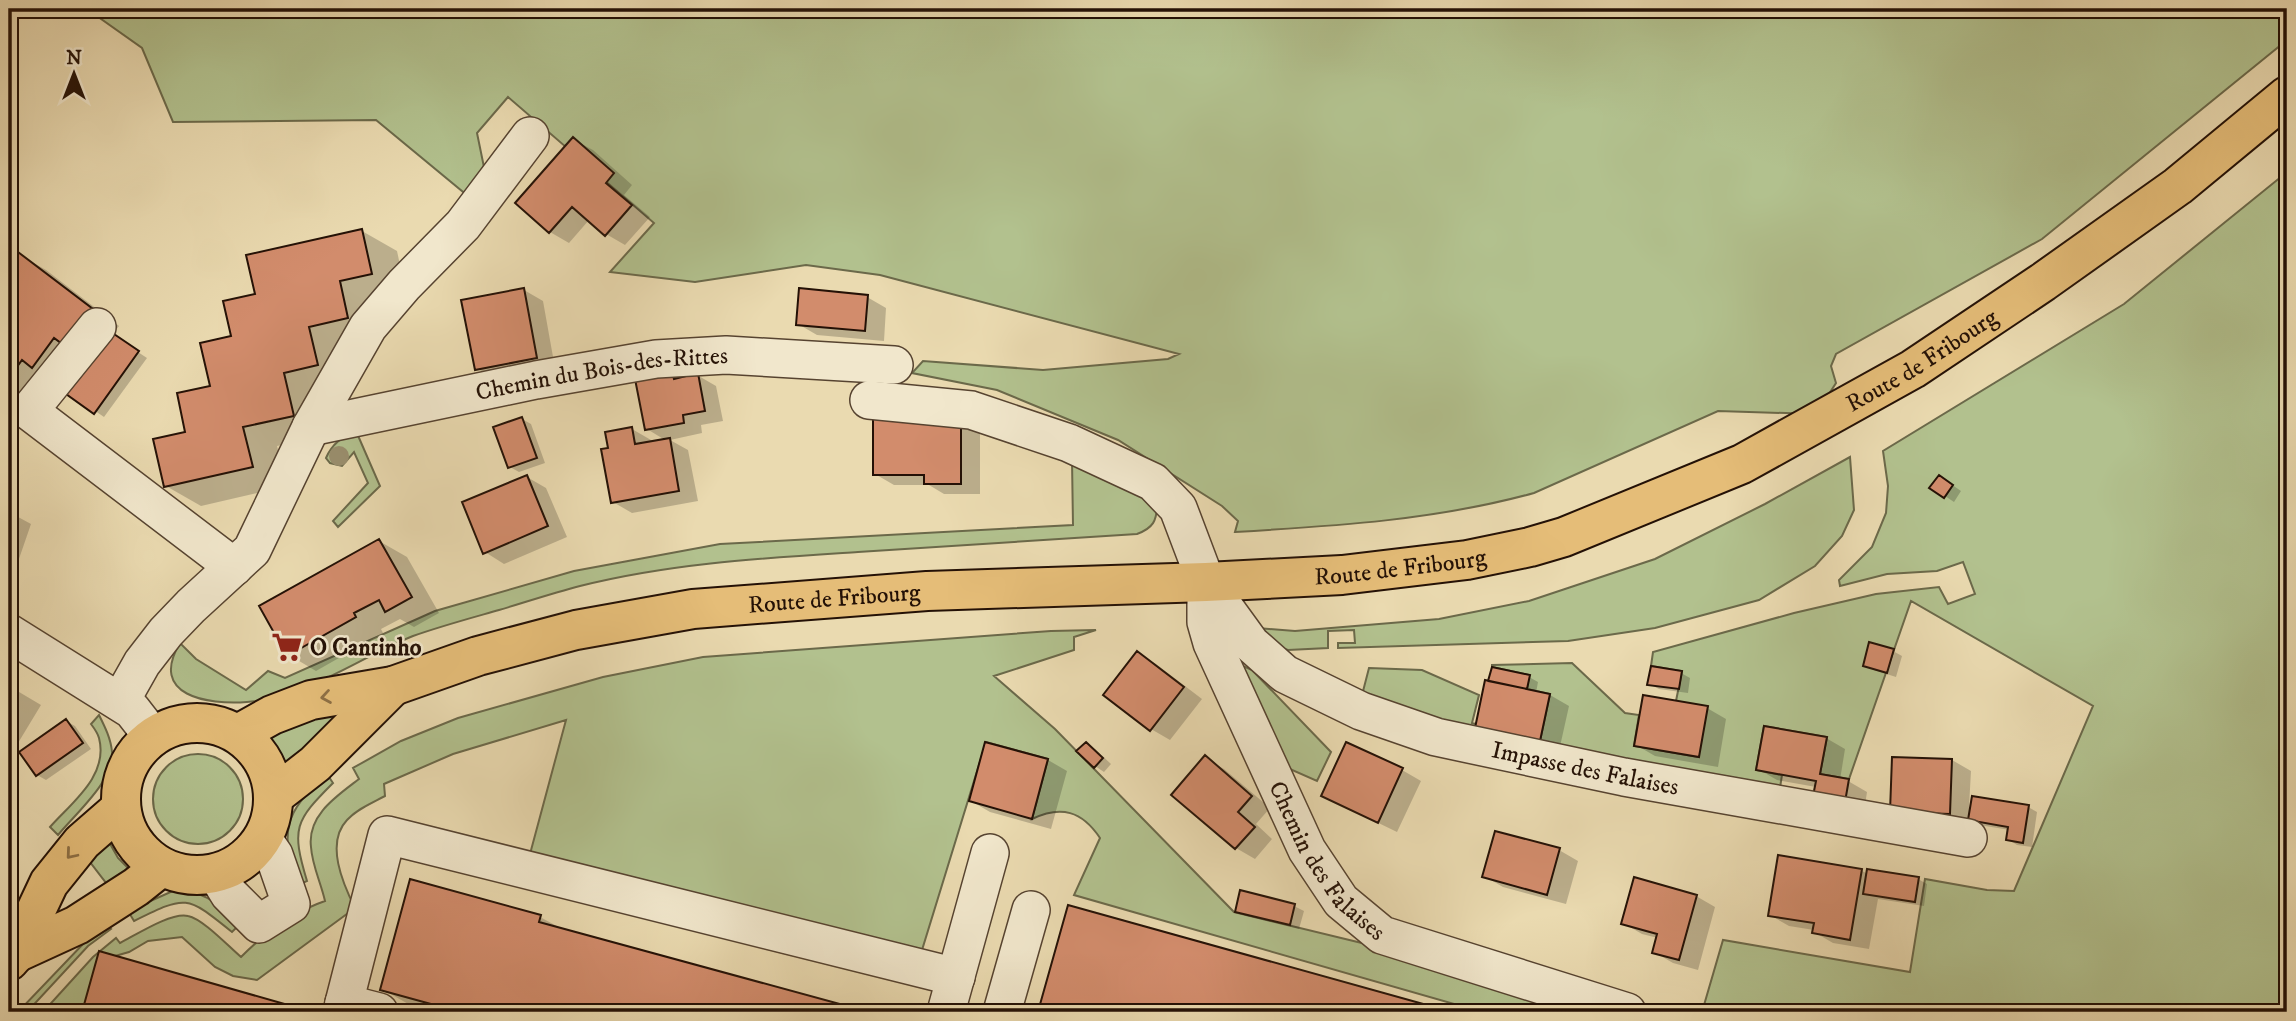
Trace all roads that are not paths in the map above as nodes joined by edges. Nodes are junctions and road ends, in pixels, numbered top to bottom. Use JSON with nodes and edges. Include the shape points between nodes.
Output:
{"nodes":[{"id":1,"x":2287,"y":96,"type":"edge"},
{"id":2,"x":530,"y":136,"type":"dead end"},
{"id":3,"x":97,"y":327,"type":"dead end"},
{"id":4,"x":894,"y":365,"type":"dead end"},
{"id":5,"x":869,"y":400,"type":"dead end"},
{"id":6,"x":312,"y":427,"type":"junction"},
{"id":7,"x":234,"y":567,"type":"junction"},
{"id":8,"x":1206,"y":582,"type":"junction"},
{"id":9,"x":9,"y":633,"type":"edge"},
{"id":10,"x":393,"y":686,"type":"junction"},
{"id":11,"x":120,"y":702,"type":"junction"},
{"id":12,"x":237,"y":734,"type":"junction"},
{"id":13,"x":153,"y":737,"type":"junction"},
{"id":14,"x":274,"y":796,"type":"junction"},
{"id":15,"x":121,"y":808,"type":"junction"},
{"id":16,"x":1968,"y":838,"type":"dead end"},
{"id":17,"x":263,"y":839,"type":"junction"},
{"id":18,"x":990,"y":853,"type":"dead end"},
{"id":19,"x":161,"y":867,"type":"junction"},
{"id":20,"x":216,"y":873,"type":"junction"},
{"id":21,"x":1031,"y":910,"type":"dead end"},
{"id":22,"x":12,"y":957,"type":"edge"},
{"id":23,"x":956,"y":977,"type":"junction"},
{"id":24,"x":343,"y":1008,"type":"edge"},
{"id":25,"x":379,"y":1012,"type":"edge"},
{"id":26,"x":946,"y":1012,"type":"edge"},
{"id":27,"x":1002,"y":1012,"type":"edge"},
{"id":28,"x":1627,"y":1012,"type":"edge"}],
"edges":[{"from":1,"to":8,"type":"main road","name":"Route de Fribourg","via":[[2178,186],[2032,289],[1913,369],[1742,464],[1530,547],[1467,560],[1342,575]]},
{"from":2,"to":6,"type":"street","via":[[463,225],[368,327]]},
{"from":3,"to":7,"type":"street","via":[[30,411]]},
{"from":4,"to":6,"type":"street","name":"Chemin du Bois-des-Rittes","via":[[726,355],[656,359]]},
{"from":5,"to":8,"type":"street","via":[[971,410],[1069,443],[1153,482],[1178,508]]},
{"from":6,"to":7,"type":"street","via":[[252,550]]},
{"from":7,"to":11,"type":"street","via":[[166,632]]},
{"from":8,"to":10,"type":"main road","name":"Route de Fribourg","via":[[927,591],[693,609],[576,630],[478,656]]},
{"from":8,"to":16,"type":"street","name":"Impasse des Falaises","via":[[1251,645],[1285,674],[1361,711],[1436,737],[1624,777]]},
{"from":8,"to":28,"type":"street","name":"Chemin des Falaises","via":[[1206,622],[1212,643],[1307,850],[1341,901],[1382,935]]},
{"from":9,"to":11,"type":"street"},
{"from":10,"to":12,"type":"main road","name":"Route de Fribourg","one_way":true,"via":[[312,700]]},
{"from":10,"to":14,"type":"main road","name":"Route de Fribourg","via":[[316,764]]},
{"from":11,"to":13,"type":"street"},
{"from":12,"to":13,"type":"main road","via":[[216,725],[190,724]]},
{"from":12,"to":14,"type":"main road","via":[[264,762]]},
{"from":13,"to":15,"type":"main road","via":[[128,766]]},
{"from":14,"to":17,"type":"main road","via":[[272,818]]},
{"from":15,"to":19,"type":"main road","via":[[134,842]]},
{"from":15,"to":22,"type":"main road","one_way":true,"via":[[82,842],[49,883]]},
{"from":17,"to":20,"type":"main road","via":[[233,867]]},
{"from":17,"to":20,"type":"street","via":[[274,855],[290,904],[259,924],[229,894]]},
{"from":18,"to":23,"type":"street"},
{"from":19,"to":20,"type":"main road","via":[[191,875]]},
{"from":19,"to":22,"type":"main road","via":[[77,925]]},
{"from":21,"to":27,"type":"street"},
{"from":23,"to":24,"type":"street","via":[[387,835]]},
{"from":23,"to":26,"type":"street"},
{"from":24,"to":25,"type":"street"}]}
